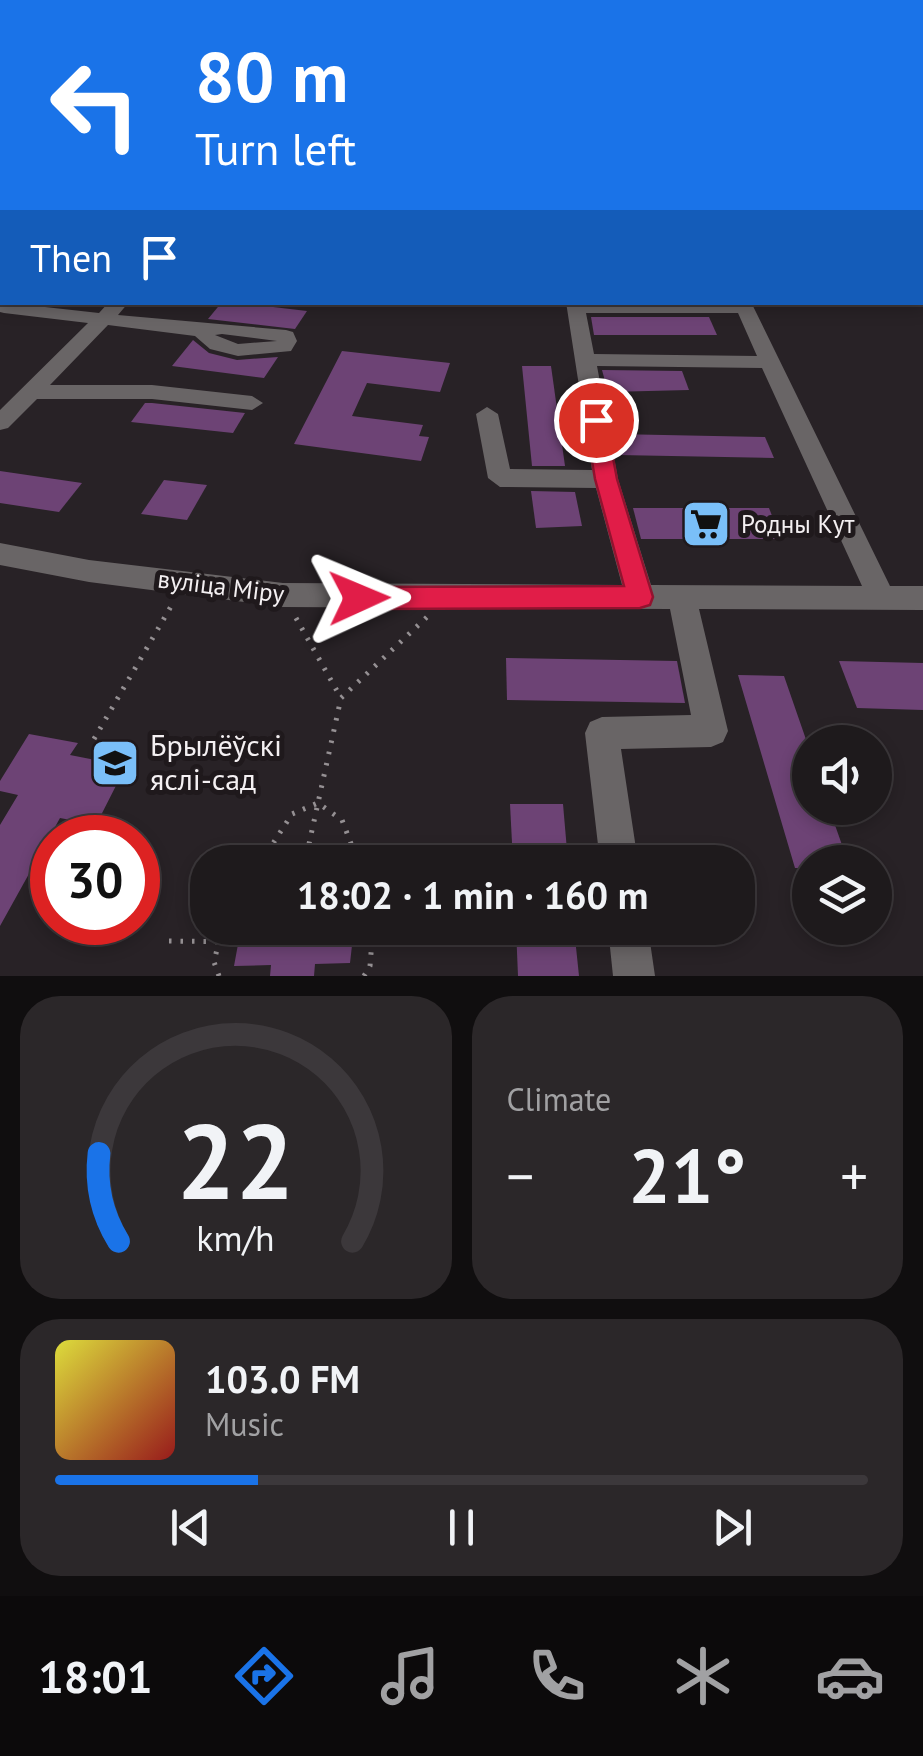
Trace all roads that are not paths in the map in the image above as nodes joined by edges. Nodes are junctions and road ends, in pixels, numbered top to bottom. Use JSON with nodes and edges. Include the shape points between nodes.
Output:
{"nodes":[{"id":1,"x":117,"y":305,"type":"edge"},
{"id":2,"x":576,"y":305,"type":"edge"},
{"id":3,"x":743,"y":305,"type":"edge"},
{"id":4,"x":4,"y":307,"type":"dead end"},
{"id":5,"x":103,"y":320,"type":"junction"},
{"id":6,"x":201,"y":332,"type":"dead end"},
{"id":7,"x":585,"y":360,"type":"junction"},
{"id":8,"x":771,"y":362,"type":"junction"},
{"id":9,"x":31,"y":392,"type":"junction"},
{"id":10,"x":252,"y":403,"type":"dead end"},
{"id":11,"x":487,"y":414,"type":"dead end"},
{"id":12,"x":0,"y":423,"type":"edge"},
{"id":13,"x":606,"y":479,"type":"junction"},
{"id":14,"x":0,"y":554,"type":"edge"},
{"id":15,"x":640,"y":597,"type":"junction"},
{"id":16,"x":682,"y":598,"type":"junction"},
{"id":17,"x":882,"y":598,"type":"junction"},
{"id":18,"x":923,"y":598,"type":"edge"},
{"id":19,"x":617,"y":845,"type":"edge"},
{"id":20,"x":630,"y":945,"type":"edge"},
{"id":21,"x":634,"y":976,"type":"edge"}],
"edges":[{"from":1,"to":5,"type":"street"},
{"from":2,"to":3,"type":"street"},
{"from":2,"to":7,"type":"street"},
{"from":3,"to":8,"type":"street"},
{"from":4,"to":5,"type":"street"},
{"from":5,"to":6,"type":"street"},
{"from":5,"to":9,"type":"street"},
{"from":7,"to":8,"type":"street"},
{"from":7,"to":13,"type":"street"},
{"from":8,"to":17,"type":"street"},
{"from":9,"to":10,"type":"street","via":[[152,392]]},
{"from":9,"to":12,"type":"street"},
{"from":11,"to":13,"type":"street","via":[[500,478]]},
{"from":13,"to":15,"type":"street"},
{"from":14,"to":15,"type":"street","name":"вуліца Міру","via":[[283,595]]},
{"from":15,"to":16,"type":"street","name":"вуліца Міру"},
{"from":16,"to":17,"type":"street","name":"вуліца Міру"},
{"from":16,"to":19,"type":"street","via":[[711,731],[602,733]]},
{"from":17,"to":18,"type":"street","name":"вуліца Міру"},
{"from":20,"to":21,"type":"street"}]}
